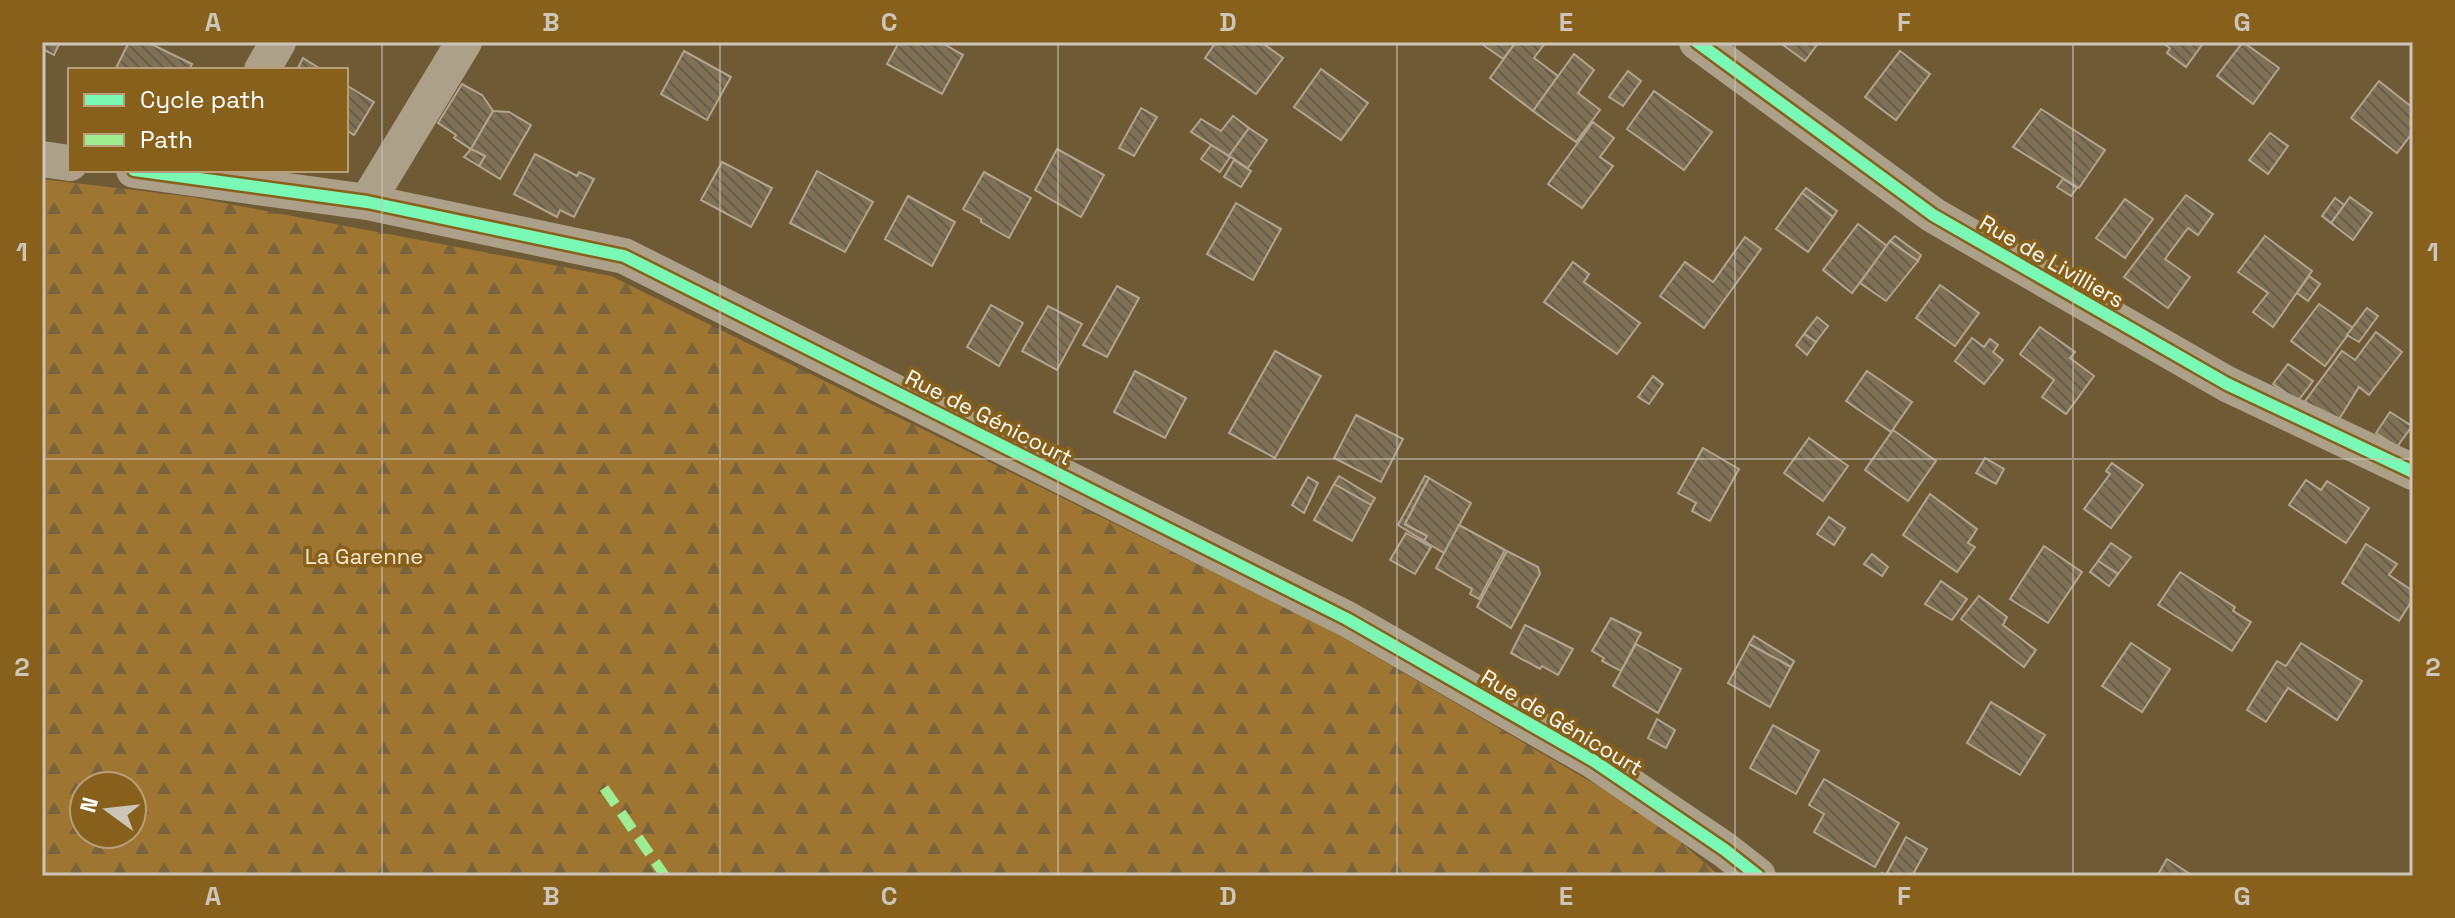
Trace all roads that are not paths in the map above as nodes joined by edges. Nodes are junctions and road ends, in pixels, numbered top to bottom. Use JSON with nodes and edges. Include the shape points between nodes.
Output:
{"nodes":[{"id":1,"x":278,"y":42,"type":"edge"},
{"id":2,"x":464,"y":42,"type":"edge"},
{"id":3,"x":1697,"y":42,"type":"edge"},
{"id":4,"x":263,"y":68,"type":"edge"},
{"id":5,"x":42,"y":159,"type":"edge"},
{"id":6,"x":68,"y":163,"type":"edge"},
{"id":7,"x":169,"y":172,"type":"edge"},
{"id":8,"x":204,"y":174,"type":"edge"},
{"id":9,"x":367,"y":202,"type":"junction"},
{"id":10,"x":2413,"y":472,"type":"edge"},
{"id":11,"x":1758,"y":876,"type":"edge"}],
"edges":[{"from":1,"to":4,"type":"street"},
{"from":2,"to":9,"type":"street"},
{"from":3,"to":10,"type":"street","name":"Rue de Livilliers","via":[[1933,215],[2227,384]]},
{"from":5,"to":6,"type":"street"},
{"from":7,"to":8,"type":"street","name":"Rue de Génicourt"},
{"from":8,"to":9,"type":"street","name":"Rue de Génicourt"},
{"from":9,"to":11,"type":"street","name":"Rue de Génicourt","via":[[624,256],[1347,619],[1594,761]]}]}
